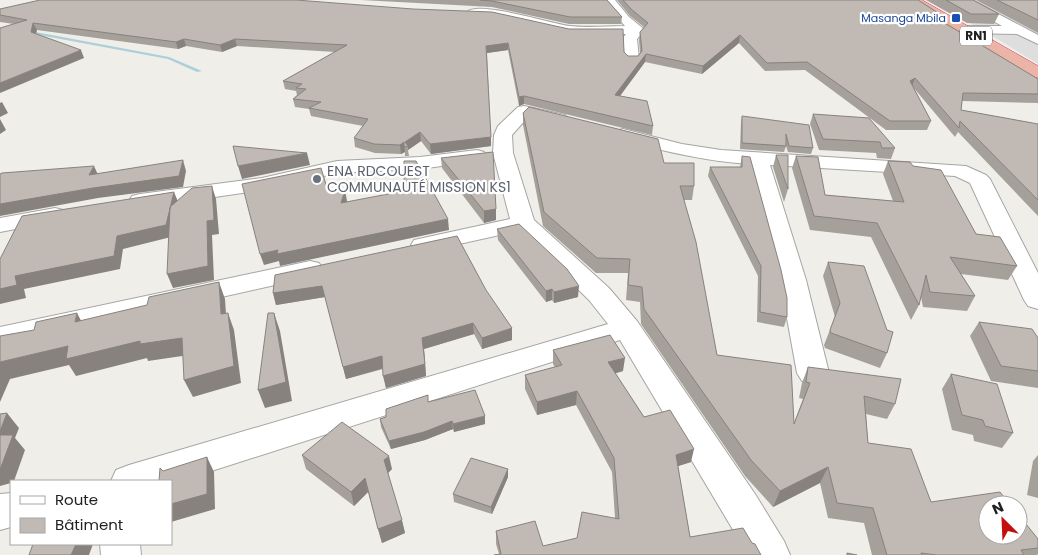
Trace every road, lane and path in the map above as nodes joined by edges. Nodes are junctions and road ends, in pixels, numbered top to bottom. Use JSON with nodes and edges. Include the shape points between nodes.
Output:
{"nodes":[{"id":1,"x":609,"y":0,"type":"edge"},
{"id":2,"x":913,"y":0,"type":"edge"},
{"id":3,"x":963,"y":0,"type":"edge"},
{"id":4,"x":462,"y":12,"type":"edge"},
{"id":5,"x":638,"y":30,"type":"junction"},
{"id":6,"x":967,"y":30,"type":"junction"},
{"id":7,"x":1022,"y":30,"type":"junction"},
{"id":8,"x":1038,"y":30,"type":"edge"},
{"id":9,"x":1038,"y":40,"type":"edge"},
{"id":10,"x":632,"y":59,"type":"edge"},
{"id":11,"x":1038,"y":73,"type":"edge"},
{"id":12,"x":503,"y":154,"type":"junction"},
{"id":13,"x":758,"y":159,"type":"junction"},
{"id":14,"x":117,"y":204,"type":"edge"},
{"id":15,"x":78,"y":211,"type":"edge"},
{"id":16,"x":524,"y":223,"type":"junction"},
{"id":17,"x":0,"y":225,"type":"edge"},
{"id":18,"x":398,"y":250,"type":"edge"},
{"id":19,"x":330,"y":265,"type":"edge"},
{"id":20,"x":1038,"y":300,"type":"edge"},
{"id":21,"x":627,"y":328,"type":"junction"},
{"id":22,"x":0,"y":337,"type":"edge"},
{"id":23,"x":813,"y":373,"type":"edge"},
{"id":24,"x":132,"y":480,"type":"edge"},
{"id":25,"x":770,"y":555,"type":"edge"}],
"edges":[{"from":1,"to":5,"type":"street"},
{"from":2,"to":6,"type":"highway","number":"RN1"},
{"from":3,"to":7,"type":"street"},
{"from":4,"to":5,"type":"street","via":[[512,16],[569,30]]},
{"from":5,"to":10,"type":"street","via":[[630,38]]},
{"from":6,"to":7,"type":"street"},
{"from":6,"to":11,"type":"highway","number":"RN1"},
{"from":7,"to":8,"type":"street"},
{"from":7,"to":9,"type":"street"},
{"from":12,"to":13,"type":"street","via":[[503,135],[524,111],[682,150]]},
{"from":12,"to":14,"type":"street","via":[[337,167],[262,184]]},
{"from":12,"to":16,"type":"street"},
{"from":13,"to":20,"type":"street","via":[[959,170],[973,175],[978,179]]},
{"from":13,"to":23,"type":"street","via":[[793,280]]},
{"from":15,"to":17,"type":"street"},
{"from":16,"to":18,"type":"street"},
{"from":16,"to":21,"type":"street","via":[[600,294]]},
{"from":19,"to":22,"type":"street"},
{"from":21,"to":24,"type":"street"},
{"from":21,"to":25,"type":"street"}]}
